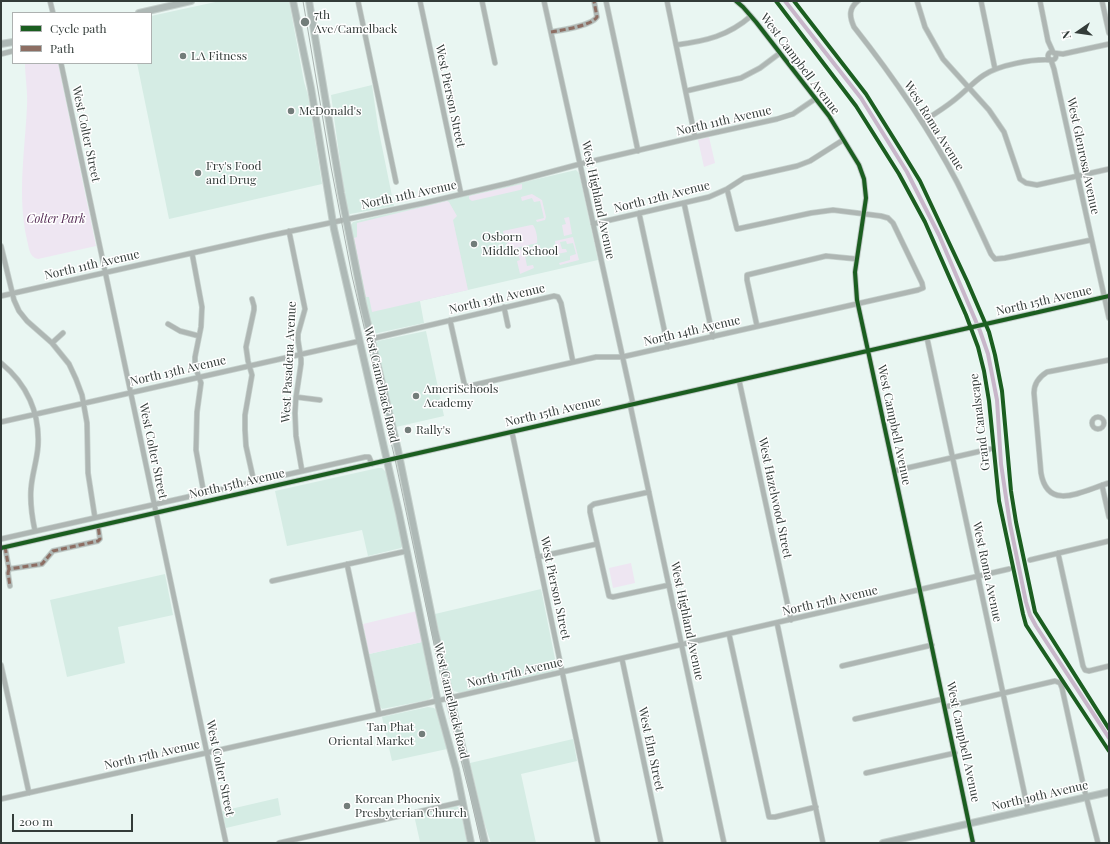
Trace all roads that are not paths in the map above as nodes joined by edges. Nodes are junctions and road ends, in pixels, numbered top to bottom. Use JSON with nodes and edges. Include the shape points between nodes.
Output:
{"nodes":[{"id":1,"x":50,"y":1,"type":"edge"},
{"id":2,"x":191,"y":1,"type":"edge"},
{"id":3,"x":293,"y":1,"type":"edge"},
{"id":4,"x":309,"y":1,"type":"edge"},
{"id":5,"x":358,"y":1,"type":"edge"},
{"id":6,"x":420,"y":1,"type":"edge"},
{"id":7,"x":482,"y":1,"type":"edge"},
{"id":8,"x":544,"y":1,"type":"edge"},
{"id":9,"x":594,"y":1,"type":"edge"},
{"id":10,"x":606,"y":1,"type":"edge"},
{"id":11,"x":667,"y":1,"type":"edge"},
{"id":12,"x":736,"y":1,"type":"edge"},
{"id":13,"x":858,"y":1,"type":"edge"},
{"id":14,"x":917,"y":1,"type":"edge"},
{"id":15,"x":981,"y":1,"type":"edge"},
{"id":16,"x":1040,"y":1,"type":"edge"},
{"id":17,"x":1102,"y":1,"type":"edge"},
{"id":18,"x":53,"y":12,"type":"edge"},
{"id":19,"x":142,"y":12,"type":"edge"},
{"id":20,"x":751,"y":16,"type":"junction"},
{"id":21,"x":551,"y":32,"type":"junction"},
{"id":22,"x":1109,"y":33,"type":"edge"},
{"id":23,"x":12,"y":42,"type":"edge"},
{"id":24,"x":1,"y":44,"type":"edge"},
{"id":25,"x":1109,"y":44,"type":"edge"},
{"id":26,"x":676,"y":45,"type":"junction"},
{"id":27,"x":12,"y":51,"type":"edge"},
{"id":28,"x":780,"y":53,"type":"junction"},
{"id":29,"x":1,"y":54,"type":"edge"},
{"id":30,"x":1052,"y":56,"type":"junction"},
{"id":31,"x":495,"y":63,"type":"dead end"},
{"id":32,"x":61,"y":64,"type":"edge"},
{"id":33,"x":996,"y":69,"type":"junction"},
{"id":34,"x":969,"y":87,"type":"junction"},
{"id":35,"x":686,"y":91,"type":"junction"},
{"id":36,"x":816,"y":99,"type":"junction"},
{"id":37,"x":922,"y":122,"type":"junction"},
{"id":38,"x":695,"y":137,"type":"junction"},
{"id":39,"x":843,"y":140,"type":"junction"},
{"id":40,"x":638,"y":151,"type":"junction"},
{"id":41,"x":580,"y":164,"type":"junction"},
{"id":42,"x":1109,"y":170,"type":"edge"},
{"id":43,"x":1078,"y":176,"type":"junction"},
{"id":44,"x":396,"y":182,"type":"dead end"},
{"id":45,"x":727,"y":189,"type":"junction"},
{"id":46,"x":461,"y":194,"type":"junction"},
{"id":47,"x":684,"y":203,"type":"junction"},
{"id":48,"x":640,"y":213,"type":"junction"},
{"id":49,"x":864,"y":214,"type":"junction"},
{"id":50,"x":346,"y":219,"type":"junction"},
{"id":51,"x":332,"y":222,"type":"junction"},
{"id":52,"x":593,"y":224,"type":"junction"},
{"id":53,"x":289,"y":231,"type":"junction"},
{"id":54,"x":1091,"y":240,"type":"junction"},
{"id":55,"x":1,"y":246,"type":"edge"},
{"id":56,"x":192,"y":253,"type":"junction"},
{"id":57,"x":857,"y":260,"type":"junction"},
{"id":58,"x":105,"y":272,"type":"junction"},
{"id":59,"x":12,"y":293,"type":"junction"},
{"id":60,"x":1,"y":296,"type":"edge"},
{"id":61,"x":1107,"y":297,"type":"edge"},
{"id":62,"x":252,"y":299,"type":"dead end"},
{"id":63,"x":857,"y":304,"type":"junction"},
{"id":64,"x":504,"y":308,"type":"junction"},
{"id":65,"x":1109,"y":318,"type":"edge"},
{"id":66,"x":450,"y":320,"type":"junction"},
{"id":67,"x":168,"y":324,"type":"dead end"},
{"id":68,"x":508,"y":326,"type":"dead end"},
{"id":69,"x":757,"y":326,"type":"junction"},
{"id":70,"x":63,"y":333,"type":"dead end"},
{"id":71,"x":199,"y":336,"type":"junction"},
{"id":72,"x":713,"y":337,"type":"junction"},
{"id":73,"x":926,"y":338,"type":"junction"},
{"id":74,"x":370,"y":339,"type":"junction"},
{"id":75,"x":360,"y":341,"type":"junction"},
{"id":76,"x":52,"y":343,"type":"junction"},
{"id":77,"x":668,"y":347,"type":"junction"},
{"id":78,"x":868,"y":351,"type":"junction"},
{"id":79,"x":300,"y":354,"type":"junction"},
{"id":80,"x":622,"y":358,"type":"junction"},
{"id":81,"x":1109,"y":360,"type":"edge"},
{"id":82,"x":573,"y":362,"type":"junction"},
{"id":83,"x":1,"y":363,"type":"edge"},
{"id":84,"x":250,"y":366,"type":"junction"},
{"id":85,"x":200,"y":377,"type":"junction"},
{"id":86,"x":739,"y":380,"type":"junction"},
{"id":87,"x":130,"y":392,"type":"junction"},
{"id":88,"x":296,"y":397,"type":"junction"},
{"id":89,"x":320,"y":400,"type":"dead end"},
{"id":90,"x":83,"y":402,"type":"junction"},
{"id":91,"x":631,"y":404,"type":"junction"},
{"id":92,"x":35,"y":414,"type":"junction"},
{"id":93,"x":1,"y":422,"type":"edge"},
{"id":94,"x":512,"y":432,"type":"junction"},
{"id":95,"x":990,"y":449,"type":"dead end"},
{"id":96,"x":400,"y":458,"type":"junction"},
{"id":97,"x":952,"y":458,"type":"junction"},
{"id":98,"x":387,"y":461,"type":"junction"},
{"id":99,"x":372,"y":464,"type":"junction"},
{"id":100,"x":328,"y":466,"type":"junction"},
{"id":101,"x":302,"y":471,"type":"junction"},
{"id":102,"x":894,"y":471,"type":"junction"},
{"id":103,"x":330,"y":474,"type":"junction"},
{"id":104,"x":254,"y":482,"type":"junction"},
{"id":105,"x":1109,"y":483,"type":"edge"},
{"id":106,"x":1102,"y":485,"type":"junction"},
{"id":107,"x":649,"y":492,"type":"junction"},
{"id":108,"x":204,"y":494,"type":"junction"},
{"id":109,"x":154,"y":505,"type":"junction"},
{"id":110,"x":156,"y":513,"type":"junction"},
{"id":111,"x":1109,"y":517,"type":"edge"},
{"id":112,"x":95,"y":518,"type":"junction"},
{"id":113,"x":98,"y":526,"type":"junction"},
{"id":114,"x":36,"y":531,"type":"junction"},
{"id":115,"x":1,"y":539,"type":"edge"},
{"id":116,"x":1109,"y":541,"type":"edge"},
{"id":117,"x":597,"y":544,"type":"junction"},
{"id":118,"x":3,"y":547,"type":"edge"},
{"id":119,"x":407,"y":551,"type":"junction"},
{"id":120,"x":1058,"y":553,"type":"junction"},
{"id":121,"x":538,"y":557,"type":"junction"},
{"id":122,"x":1030,"y":560,"type":"dead end"},
{"id":123,"x":347,"y":564,"type":"junction"},
{"id":124,"x":10,"y":569,"type":"junction"},
{"id":125,"x":1008,"y":569,"type":"dead end"},
{"id":126,"x":978,"y":577,"type":"junction"},
{"id":127,"x":272,"y":581,"type":"dead end"},
{"id":128,"x":10,"y":586,"type":"dead end"},
{"id":129,"x":669,"y":586,"type":"junction"},
{"id":130,"x":920,"y":591,"type":"junction"},
{"id":131,"x":790,"y":620,"type":"junction"},
{"id":132,"x":777,"y":623,"type":"junction"},
{"id":133,"x":729,"y":634,"type":"junction"},
{"id":134,"x":682,"y":645,"type":"junction"},
{"id":135,"x":932,"y":645,"type":"junction"},
{"id":136,"x":622,"y":659,"type":"junction"},
{"id":137,"x":1,"y":665,"type":"edge"},
{"id":138,"x":842,"y":666,"type":"dead end"},
{"id":139,"x":1109,"y":666,"type":"edge"},
{"id":140,"x":562,"y":672,"type":"junction"},
{"id":141,"x":1003,"y":693,"type":"junction"},
{"id":142,"x":451,"y":698,"type":"junction"},
{"id":143,"x":943,"y":699,"type":"junction"},
{"id":144,"x":438,"y":701,"type":"junction"},
{"id":145,"x":945,"y":707,"type":"junction"},
{"id":146,"x":379,"y":714,"type":"junction"},
{"id":147,"x":855,"y":719,"type":"dead end"},
{"id":148,"x":207,"y":753,"type":"junction"},
{"id":149,"x":955,"y":753,"type":"junction"},
{"id":150,"x":866,"y":773,"type":"dead end"},
{"id":151,"x":28,"y":792,"type":"junction"},
{"id":152,"x":1109,"y":792,"type":"edge"},
{"id":153,"x":1086,"y":797,"type":"junction"},
{"id":154,"x":1,"y":799,"type":"edge"},
{"id":155,"x":462,"y":802,"type":"junction"},
{"id":156,"x":816,"y":807,"type":"junction"},
{"id":157,"x":1028,"y":810,"type":"junction"},
{"id":158,"x":969,"y":823,"type":"junction"},
{"id":159,"x":226,"y":843,"type":"edge"},
{"id":160,"x":279,"y":843,"type":"edge"},
{"id":161,"x":471,"y":843,"type":"edge"},
{"id":162,"x":485,"y":843,"type":"edge"},
{"id":163,"x":598,"y":843,"type":"edge"},
{"id":164,"x":661,"y":843,"type":"edge"},
{"id":165,"x":724,"y":843,"type":"edge"},
{"id":166,"x":823,"y":843,"type":"edge"},
{"id":167,"x":883,"y":843,"type":"edge"},
{"id":168,"x":974,"y":843,"type":"edge"},
{"id":169,"x":1098,"y":843,"type":"edge"}],
"edges":[{"from":1,"to":18,"type":"street"},
{"from":2,"to":19,"type":"main road"},
{"from":3,"to":51,"type":"main road","name":"West Camelback Road","via":[[311,88]]},
{"from":4,"to":50,"type":"main road","name":"West Camelback Road"},
{"from":5,"to":44,"type":"street"},
{"from":6,"to":46,"type":"street","name":"West Pierson Street"},
{"from":7,"to":31,"type":"street"},
{"from":8,"to":21,"type":"street","name":"West Highland Avenue"},
{"from":9,"to":21,"type":"street","via":[[597,18],[595,20]]},
{"from":10,"to":40,"type":"street"},
{"from":11,"to":26,"type":"street"},
{"from":12,"to":20,"type":"street","name":"West Campbell Avenue"},
{"from":13,"to":37,"type":"street","name":"West Roma Avenue","via":[[851,9],[850,18],[854,27]]},
{"from":14,"to":34,"type":"street","via":[[925,27],[937,48]]},
{"from":15,"to":33,"type":"street"},
{"from":16,"to":30,"type":"street","name":"West Glenrosa Avenue"},
{"from":17,"to":22,"type":"street"},
{"from":20,"to":26,"type":"street","via":[[721,36]]},
{"from":20,"to":28,"type":"street","name":"West Campbell Avenue"},
{"from":21,"to":41,"type":"street","name":"West Highland Avenue"},
{"from":23,"to":24,"type":"main road"},
{"from":25,"to":30,"type":"street"},
{"from":26,"to":35,"type":"street"},
{"from":27,"to":29,"type":"street"},
{"from":28,"to":35,"type":"street","via":[[741,78]]},
{"from":28,"to":36,"type":"street","name":"West Campbell Avenue"},
{"from":30,"to":33,"type":"street"},
{"from":30,"to":43,"type":"street","name":"West Glenrosa Avenue"},
{"from":32,"to":58,"type":"street","name":"West Colter Street"},
{"from":33,"to":34,"type":"street","via":[[984,74]]},
{"from":34,"to":37,"type":"street"},
{"from":34,"to":43,"type":"street","via":[[990,110],[1004,132],[1023,182],[1037,185]]},
{"from":35,"to":38,"type":"street"},
{"from":36,"to":38,"type":"street","name":"North 11th Avenue","via":[[785,117]]},
{"from":36,"to":39,"type":"street","name":"West Campbell Avenue"},
{"from":37,"to":54,"type":"street","name":"West Roma Avenue","via":[[957,182],[995,259]]},
{"from":38,"to":40,"type":"street","name":"North 11th Avenue"},
{"from":39,"to":45,"type":"street","name":"North 12th Avenue","via":[[810,161],[744,178]]},
{"from":39,"to":49,"type":"street","name":"West Campbell Avenue","via":[[859,165],[864,179]]},
{"from":40,"to":41,"type":"street","name":"North 11th Avenue"},
{"from":41,"to":46,"type":"street","name":"North 11th Avenue"},
{"from":41,"to":52,"type":"street","name":"West Highland Avenue"},
{"from":42,"to":43,"type":"street"},
{"from":43,"to":54,"type":"street","name":"West Glenrosa Avenue"},
{"from":45,"to":47,"type":"street","name":"North 12th Avenue","via":[[709,197]]},
{"from":45,"to":49,"type":"street","via":[[736,229],[811,212],[833,210]]},
{"from":46,"to":50,"type":"street","name":"North 11th Avenue"},
{"from":47,"to":48,"type":"street","name":"North 12th Avenue"},
{"from":47,"to":72,"type":"street"},
{"from":48,"to":52,"type":"street","name":"North 12th Avenue"},
{"from":48,"to":77,"type":"street"},
{"from":49,"to":57,"type":"street","name":"West Campbell Avenue"},
{"from":49,"to":63,"type":"street","name":"North 14th Avenue","via":[[881,216],[894,222],[924,288]]},
{"from":50,"to":51,"type":"street","name":"North 11th Avenue"},
{"from":50,"to":74,"type":"main road","name":"West Camelback Road"},
{"from":51,"to":53,"type":"street","name":"North 11th Avenue"},
{"from":51,"to":75,"type":"main road","name":"West Camelback Road"},
{"from":52,"to":80,"type":"street","name":"West Highland Avenue"},
{"from":53,"to":56,"type":"street","name":"North 11th Avenue"},
{"from":53,"to":79,"type":"street","name":"West Pasadena Avenue","via":[[304,305],[298,340]]},
{"from":54,"to":61,"type":"street","name":"West Glenrosa Avenue"},
{"from":55,"to":59,"type":"street"},
{"from":56,"to":58,"type":"street","name":"North 11th Avenue"},
{"from":56,"to":71,"type":"street","via":[[201,298]]},
{"from":57,"to":63,"type":"street","name":"West Campbell Avenue"},
{"from":57,"to":69,"type":"street","via":[[826,256],[747,275]]},
{"from":58,"to":59,"type":"street","name":"North 11th Avenue"},
{"from":58,"to":87,"type":"street","name":"West Colter Street"},
{"from":59,"to":60,"type":"street","name":"North 11th Avenue"},
{"from":59,"to":76,"type":"street","via":[[23,317]]},
{"from":61,"to":65,"type":"street","name":"West Glenrosa Avenue"},
{"from":61,"to":73,"type":"street","name":"North 15th Avenue"},
{"from":62,"to":84,"type":"street","via":[[254,310],[246,347]]},
{"from":63,"to":69,"type":"street","name":"North 14th Avenue"},
{"from":63,"to":78,"type":"street","name":"West Campbell Avenue"},
{"from":64,"to":66,"type":"street","name":"North 13th Avenue"},
{"from":64,"to":68,"type":"street"},
{"from":64,"to":82,"type":"street","name":"North 13th Avenue","via":[[558,297]]},
{"from":66,"to":74,"type":"street","name":"North 13th Avenue"},
{"from":66,"to":82,"type":"street","name":"North 14th Avenue","via":[[465,387]]},
{"from":67,"to":71,"type":"street","via":[[180,331]]},
{"from":69,"to":72,"type":"street","name":"North 14th Avenue"},
{"from":70,"to":76,"type":"street"},
{"from":71,"to":85,"type":"street","via":[[194,357]]},
{"from":72,"to":77,"type":"street","name":"North 14th Avenue"},
{"from":73,"to":78,"type":"street","name":"North 15th Avenue"},
{"from":73,"to":97,"type":"street","name":"West Roma Avenue"},
{"from":74,"to":96,"type":"main road","name":"West Camelback Road"},
{"from":75,"to":79,"type":"street","name":"North 13th Avenue"},
{"from":75,"to":98,"type":"main road","name":"West Camelback Road"},
{"from":76,"to":90,"type":"street","via":[[76,379]]},
{"from":77,"to":80,"type":"street","name":"North 14th Avenue"},
{"from":78,"to":86,"type":"street","name":"North 15th Avenue"},
{"from":78,"to":102,"type":"street","name":"West Campbell Avenue"},
{"from":79,"to":84,"type":"street","name":"North 13th Avenue"},
{"from":79,"to":88,"type":"street","name":"West Pasadena Avenue"},
{"from":80,"to":82,"type":"street","name":"North 14th Avenue","via":[[596,357]]},
{"from":80,"to":91,"type":"street","name":"West Highland Avenue"},
{"from":81,"to":106,"type":"street","via":[[1047,372],[1034,388],[1041,473],[1047,489],[1063,497]]},
{"from":83,"to":92,"type":"street","via":[[20,381],[31,400]]},
{"from":84,"to":85,"type":"street","name":"North 13th Avenue"},
{"from":84,"to":104,"type":"street","via":[[252,375],[245,430]]},
{"from":85,"to":87,"type":"street","name":"North 13th Avenue"},
{"from":85,"to":108,"type":"street","via":[[196,439]]},
{"from":86,"to":91,"type":"street","name":"North 15th Avenue"},
{"from":86,"to":131,"type":"street","name":"West Hazelwood Street"},
{"from":87,"to":90,"type":"street","name":"North 13th Avenue"},
{"from":87,"to":109,"type":"street","name":"West Colter Street"},
{"from":88,"to":89,"type":"street"},
{"from":88,"to":101,"type":"street","name":"West Pasadena Avenue","via":[[294,420]]},
{"from":90,"to":92,"type":"street","name":"North 13th Avenue"},
{"from":90,"to":112,"type":"street","via":[[87,423],[88,473]]},
{"from":91,"to":94,"type":"street","name":"North 15th Avenue"},
{"from":91,"to":107,"type":"street","name":"West Highland Avenue"},
{"from":92,"to":93,"type":"street","name":"North 13th Avenue"},
{"from":92,"to":114,"type":"street","via":[[38,447],[31,504]]},
{"from":94,"to":96,"type":"street","name":"North 15th Avenue"},
{"from":94,"to":121,"type":"street","name":"West Pierson Street"},
{"from":95,"to":97,"type":"street"},
{"from":96,"to":98,"type":"street","name":"North 15th Avenue"},
{"from":96,"to":142,"type":"main road","name":"West Camelback Road"},
{"from":97,"to":102,"type":"street"},
{"from":97,"to":126,"type":"street","name":"West Roma Avenue"},
{"from":98,"to":99,"type":"street","name":"North 15th Avenue"},
{"from":98,"to":119,"type":"main road","name":"West Camelback Road"},
{"from":99,"to":100,"type":"street","name":"North 15th Avenue","via":[[371,458],[365,457]]},
{"from":99,"to":103,"type":"street","name":"North 15th Avenue"},
{"from":100,"to":101,"type":"street","name":"North 15th Avenue"},
{"from":100,"to":103,"type":"street"},
{"from":101,"to":104,"type":"street","name":"North 15th Avenue"},
{"from":102,"to":130,"type":"street","name":"West Campbell Avenue"},
{"from":103,"to":110,"type":"street","name":"North 15th Avenue"},
{"from":104,"to":108,"type":"street","name":"North 15th Avenue"},
{"from":105,"to":106,"type":"street"},
{"from":106,"to":111,"type":"street"},
{"from":107,"to":117,"type":"street","via":[[590,507]]},
{"from":107,"to":129,"type":"street","name":"West Highland Avenue"},
{"from":108,"to":109,"type":"street","name":"North 15th Avenue"},
{"from":109,"to":110,"type":"street","name":"West Colter Street"},
{"from":109,"to":112,"type":"street","name":"North 15th Avenue"},
{"from":110,"to":113,"type":"street","name":"North 15th Avenue"},
{"from":110,"to":148,"type":"street","name":"West Colter Street"},
{"from":112,"to":114,"type":"street","name":"North 15th Avenue"},
{"from":113,"to":118,"type":"street","name":"North 15th Avenue"},
{"from":113,"to":124,"type":"street","via":[[98,541],[53,551],[42,564]]},
{"from":114,"to":115,"type":"street","name":"North 15th Avenue"},
{"from":116,"to":120,"type":"street"},
{"from":117,"to":121,"type":"street"},
{"from":117,"to":129,"type":"street","via":[[609,596]]},
{"from":118,"to":124,"type":"street"},
{"from":119,"to":123,"type":"street"},
{"from":119,"to":144,"type":"main road","name":"West Camelback Road"},
{"from":120,"to":122,"type":"street"},
{"from":120,"to":139,"type":"street","via":[[1082,666],[1089,671]]},
{"from":121,"to":140,"type":"street","name":"West Pierson Street"},
{"from":123,"to":127,"type":"street"},
{"from":123,"to":146,"type":"street"},
{"from":124,"to":128,"type":"street"},
{"from":125,"to":126,"type":"street","name":"North 17th Avenue"},
{"from":126,"to":130,"type":"street","name":"North 17th Avenue"},
{"from":126,"to":141,"type":"street","name":"West Roma Avenue"},
{"from":129,"to":134,"type":"street","name":"West Highland Avenue"},
{"from":130,"to":131,"type":"street","name":"North 17th Avenue"},
{"from":130,"to":135,"type":"street","name":"West Campbell Avenue"},
{"from":131,"to":132,"type":"street","name":"North 17th Avenue"},
{"from":132,"to":133,"type":"street","name":"North 17th Avenue"},
{"from":132,"to":156,"type":"street"},
{"from":133,"to":134,"type":"street","name":"North 17th Avenue"},
{"from":133,"to":156,"type":"street","via":[[769,817]]},
{"from":134,"to":136,"type":"street","name":"North 17th Avenue"},
{"from":134,"to":165,"type":"street","name":"West Highland Avenue"},
{"from":135,"to":138,"type":"street"},
{"from":135,"to":143,"type":"street","name":"West Campbell Avenue"},
{"from":136,"to":140,"type":"street","name":"North 17th Avenue"},
{"from":136,"to":164,"type":"street","name":"West Elm Street"},
{"from":137,"to":151,"type":"street"},
{"from":140,"to":142,"type":"street","name":"North 17th Avenue"},
{"from":140,"to":163,"type":"street","name":"West Pierson Street"},
{"from":141,"to":145,"type":"street"},
{"from":141,"to":153,"type":"street","via":[[1060,683]]},
{"from":141,"to":157,"type":"street","name":"West Roma Avenue"},
{"from":142,"to":144,"type":"street","name":"North 17th Avenue"},
{"from":142,"to":162,"type":"main road","name":"West Camelback Road"},
{"from":143,"to":145,"type":"street","name":"West Campbell Avenue"},
{"from":143,"to":147,"type":"street"},
{"from":144,"to":146,"type":"street","name":"North 17th Avenue"},
{"from":144,"to":155,"type":"main road","name":"West Camelback Road"},
{"from":145,"to":149,"type":"street","name":"West Campbell Avenue"},
{"from":146,"to":148,"type":"street","name":"North 17th Avenue"},
{"from":148,"to":151,"type":"street","name":"North 17th Avenue"},
{"from":148,"to":159,"type":"street","name":"West Colter Street"},
{"from":149,"to":150,"type":"street"},
{"from":149,"to":158,"type":"street","name":"West Campbell Avenue"},
{"from":151,"to":154,"type":"street","name":"North 17th Avenue"},
{"from":152,"to":153,"type":"main road","name":"North 19th Avenue"},
{"from":153,"to":157,"type":"main road","name":"North 19th Avenue"},
{"from":153,"to":169,"type":"street"},
{"from":155,"to":160,"type":"street"},
{"from":155,"to":161,"type":"main road","name":"West Camelback Road"},
{"from":156,"to":166,"type":"street"},
{"from":157,"to":158,"type":"main road","name":"North 19th Avenue"},
{"from":158,"to":167,"type":"main road","name":"North 19th Avenue"},
{"from":158,"to":168,"type":"street","name":"West Campbell Avenue"}]}
